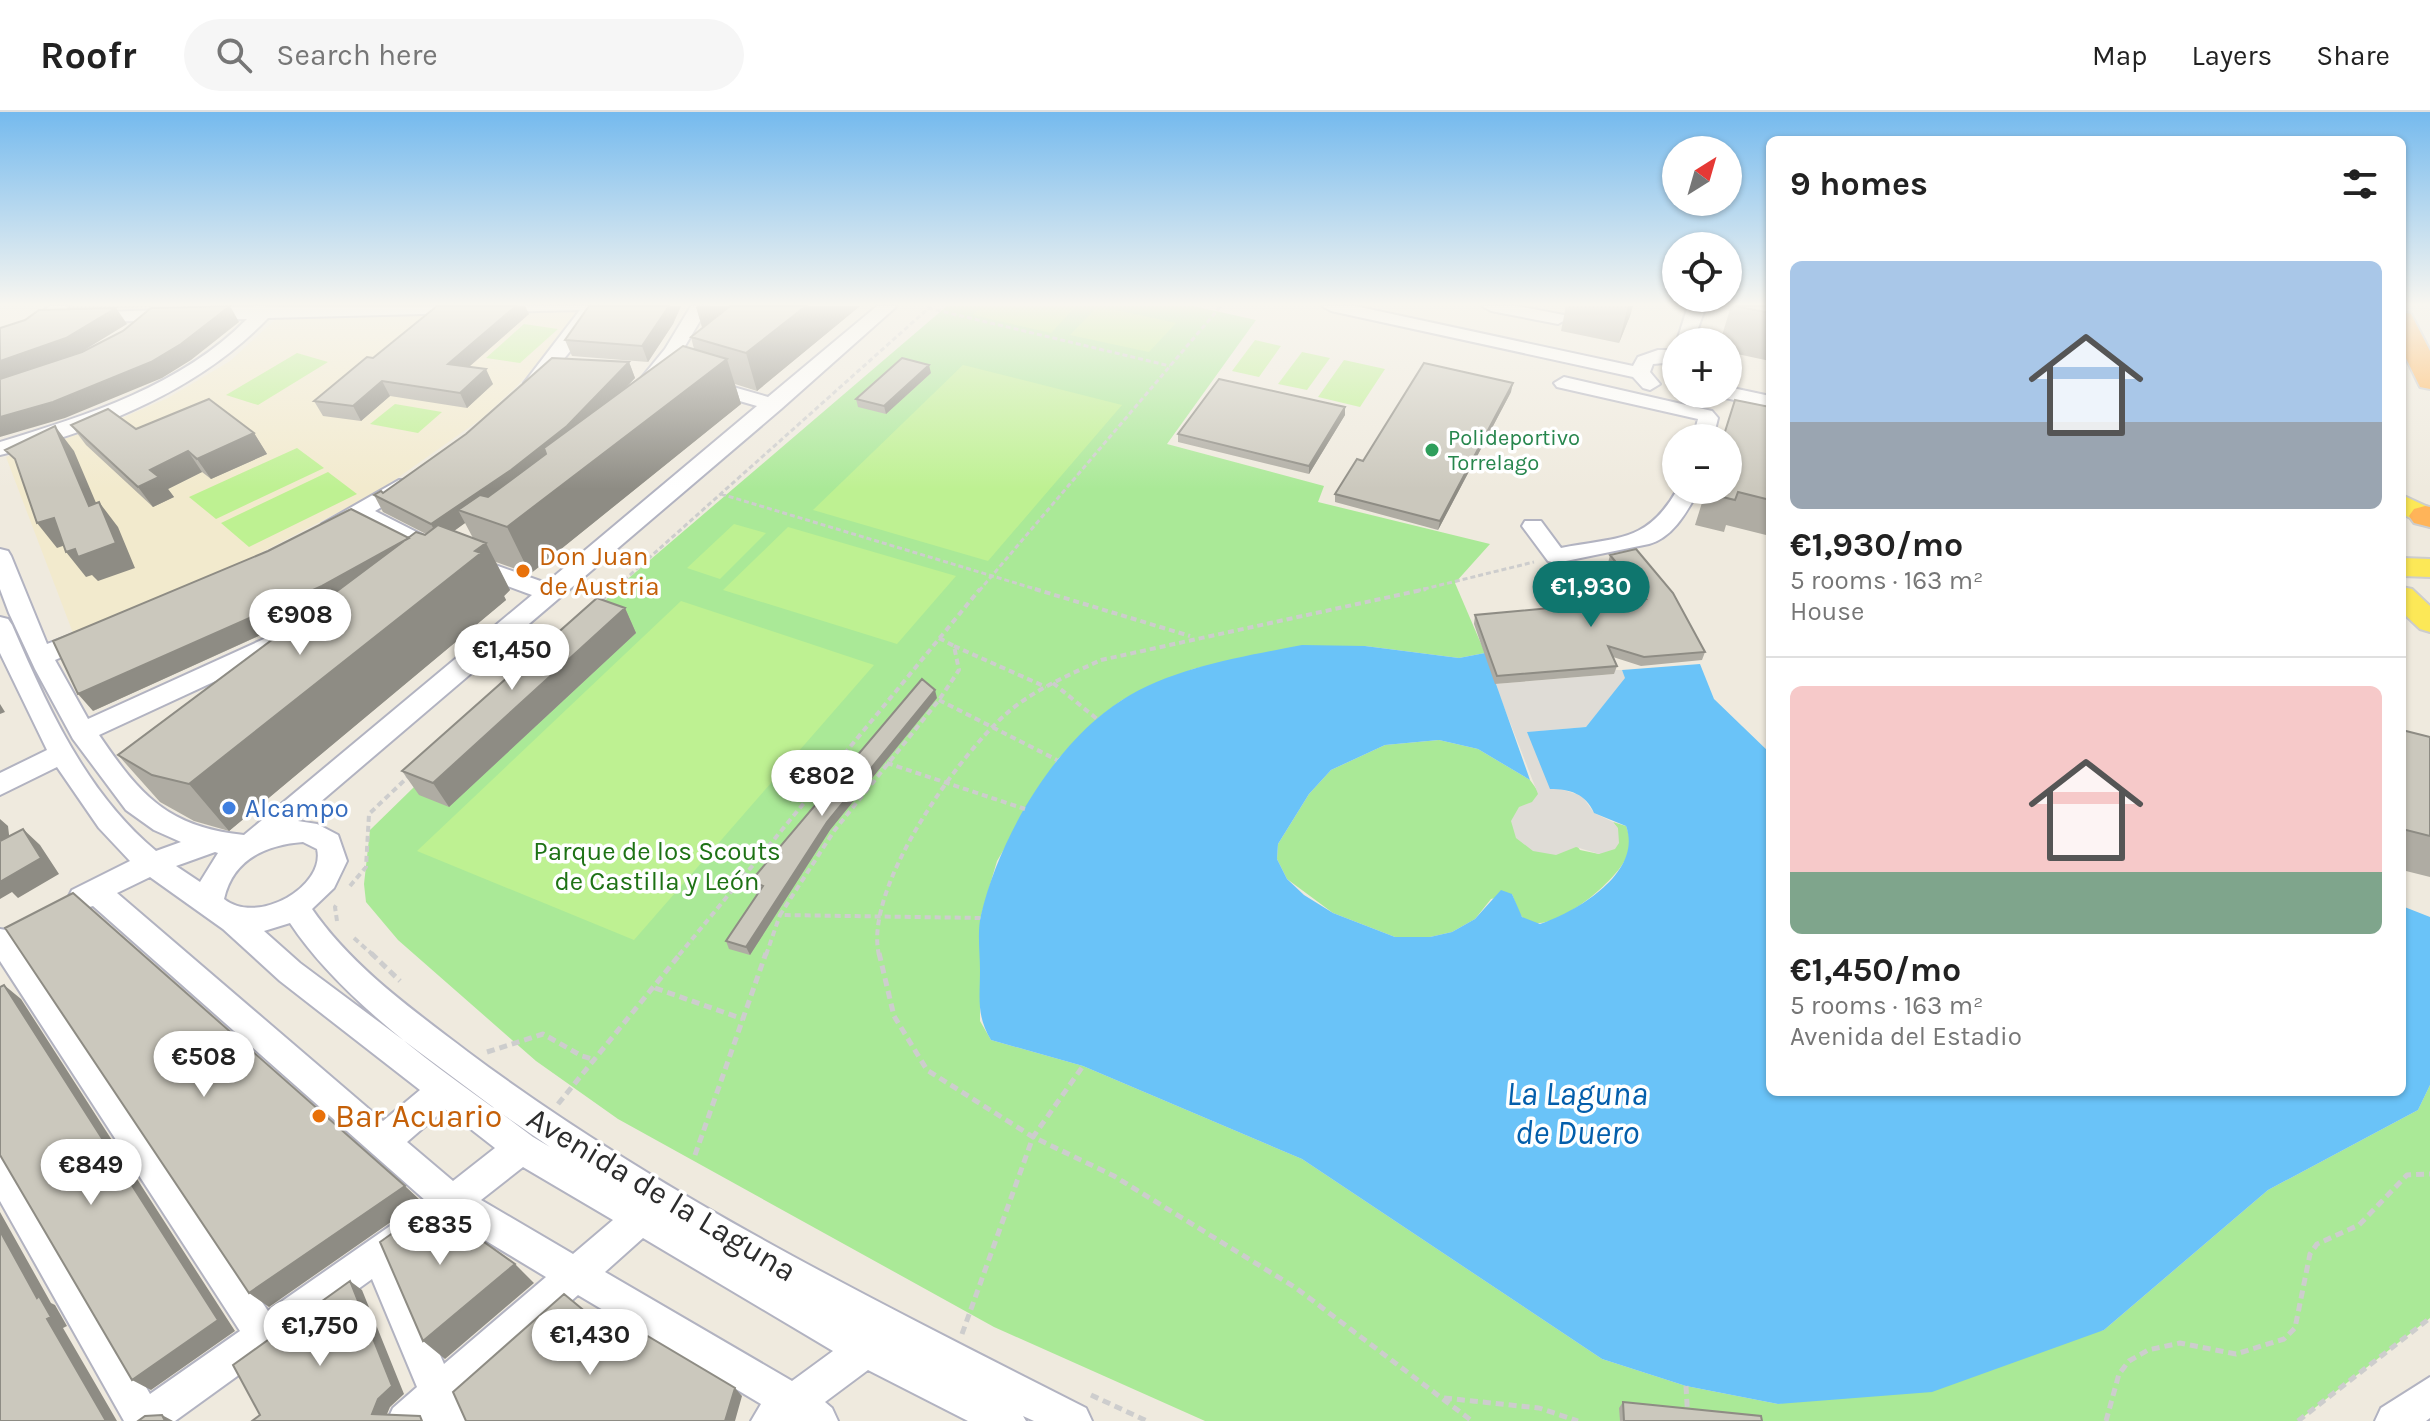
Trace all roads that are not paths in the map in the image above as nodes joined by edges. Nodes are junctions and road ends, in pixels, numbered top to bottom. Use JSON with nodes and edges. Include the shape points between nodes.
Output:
{"nodes":[{"id":1,"x":200,"y":367,"type":"edge"},
{"id":2,"x":556,"y":367,"type":"edge"},
{"id":3,"x":661,"y":367,"type":"edge"},
{"id":4,"x":818,"y":367,"type":"edge"},
{"id":5,"x":1642,"y":367,"type":"edge"},
{"id":6,"x":628,"y":368,"type":"edge"},
{"id":7,"x":658,"y":371,"type":"junction"},
{"id":8,"x":1742,"y":382,"type":"edge"},
{"id":9,"x":1564,"y":383,"type":"dead end"},
{"id":10,"x":1766,"y":387,"type":"edge"},
{"id":11,"x":1662,"y":391,"type":"edge"},
{"id":12,"x":1662,"y":395,"type":"edge"},
{"id":13,"x":1742,"y":396,"type":"edge"},
{"id":14,"x":521,"y":397,"type":"edge"},
{"id":15,"x":631,"y":400,"type":"edge"},
{"id":16,"x":1766,"y":401,"type":"edge"},
{"id":17,"x":774,"y":405,"type":"junction"},
{"id":18,"x":1692,"y":408,"type":"edge"},
{"id":19,"x":1706,"y":424,"type":"edge"},
{"id":20,"x":0,"y":449,"type":"edge"},
{"id":21,"x":419,"y":475,"type":"edge"},
{"id":22,"x":1680,"y":504,"type":"edge"},
{"id":23,"x":361,"y":513,"type":"junction"},
{"id":24,"x":1533,"y":526,"type":"dead end"},
{"id":25,"x":465,"y":540,"type":"edge"},
{"id":26,"x":307,"y":542,"type":"edge"},
{"id":27,"x":442,"y":554,"type":"junction"},
{"id":28,"x":0,"y":556,"type":"edge"},
{"id":29,"x":2406,"y":567,"type":"edge"},
{"id":30,"x":2430,"y":568,"type":"edge"},
{"id":31,"x":415,"y":570,"type":"edge"},
{"id":32,"x":551,"y":593,"type":"junction"},
{"id":33,"x":2406,"y":600,"type":"edge"},
{"id":34,"x":2430,"y":622,"type":"edge"},
{"id":35,"x":0,"y":625,"type":"edge"},
{"id":36,"x":111,"y":626,"type":"edge"},
{"id":37,"x":306,"y":629,"type":"edge"},
{"id":38,"x":41,"y":656,"type":"junction"},
{"id":39,"x":82,"y":732,"type":"junction"},
{"id":40,"x":63,"y":753,"type":"junction"},
{"id":41,"x":327,"y":784,"type":"junction"},
{"id":42,"x":0,"y":785,"type":"edge"},
{"id":43,"x":321,"y":835,"type":"junction"},
{"id":44,"x":211,"y":843,"type":"junction"},
{"id":45,"x":252,"y":843,"type":"junction"},
{"id":46,"x":152,"y":863,"type":"junction"},
{"id":47,"x":95,"y":891,"type":"junction"},
{"id":48,"x":209,"y":903,"type":"junction"},
{"id":49,"x":295,"y":907,"type":"junction"},
{"id":50,"x":55,"y":912,"type":"edge"},
{"id":51,"x":234,"y":922,"type":"junction"},
{"id":52,"x":10,"y":936,"type":"edge"},
{"id":53,"x":442,"y":1091,"type":"junction"},
{"id":54,"x":384,"y":1141,"type":"junction"},
{"id":55,"x":521,"y":1148,"type":"junction"},
{"id":56,"x":0,"y":1169,"type":"edge"},
{"id":57,"x":452,"y":1202,"type":"junction"},
{"id":58,"x":640,"y":1219,"type":"junction"},
{"id":59,"x":379,"y":1254,"type":"junction"},
{"id":60,"x":575,"y":1275,"type":"junction"},
{"id":61,"x":264,"y":1336,"type":"junction"},
{"id":62,"x":865,"y":1349,"type":"junction"},
{"id":63,"x":2430,"y":1396,"type":"edge"},
{"id":64,"x":443,"y":1408,"type":"edge"},
{"id":65,"x":1082,"y":1408,"type":"edge"},
{"id":66,"x":794,"y":1415,"type":"edge"},
{"id":67,"x":143,"y":1421,"type":"edge"},
{"id":68,"x":406,"y":1421,"type":"edge"},
{"id":69,"x":1007,"y":1421,"type":"edge"},
{"id":70,"x":2394,"y":1421,"type":"edge"}],
"edges":[{"from":1,"to":20,"type":"street","via":[[121,409]]},
{"from":2,"to":14,"type":"street"},
{"from":3,"to":7,"type":"street"},
{"from":4,"to":17,"type":"street"},
{"from":5,"to":11,"type":"street","via":[[1647,382]]},
{"from":6,"to":7,"type":"street"},
{"from":7,"to":15,"type":"street"},
{"from":7,"to":17,"type":"street"},
{"from":8,"to":10,"type":"street"},
{"from":9,"to":12,"type":"street"},
{"from":13,"to":16,"type":"street"},
{"from":17,"to":32,"type":"street"},
{"from":18,"to":19,"type":"street","via":[[1708,418]]},
{"from":21,"to":23,"type":"street"},
{"from":22,"to":24,"type":"street","via":[[1649,537],[1556,556]]},
{"from":23,"to":26,"type":"street"},
{"from":23,"to":27,"type":"street"},
{"from":25,"to":27,"type":"street"},
{"from":27,"to":31,"type":"street"},
{"from":27,"to":32,"type":"street"},
{"from":28,"to":38,"type":"street"},
{"from":29,"to":30,"type":"main road"},
{"from":32,"to":41,"type":"street"},
{"from":33,"to":34,"type":"main road"},
{"from":35,"to":40,"type":"street"},
{"from":36,"to":38,"type":"street"},
{"from":37,"to":39,"type":"street"},
{"from":38,"to":39,"type":"street"},
{"from":39,"to":44,"type":"street","via":[[136,804],[166,825]]},
{"from":40,"to":42,"type":"street"},
{"from":40,"to":46,"type":"street","via":[[101,811]]},
{"from":41,"to":43,"type":"street"},
{"from":41,"to":45,"type":"street"},
{"from":43,"to":45,"type":"street","via":[[281,832]]},
{"from":43,"to":49,"type":"street","via":[[335,854],[329,875]]},
{"from":44,"to":45,"type":"street"},
{"from":44,"to":46,"type":"street"},
{"from":45,"to":48,"type":"street","via":[[227,860],[211,881]]},
{"from":46,"to":47,"type":"street"},
{"from":46,"to":48,"type":"street"},
{"from":47,"to":50,"type":"street"},
{"from":47,"to":54,"type":"street"},
{"from":48,"to":51,"type":"street"},
{"from":49,"to":51,"type":"street","via":[[262,920]]},
{"from":49,"to":65,"type":"street","name":"Avenida de la Laguna","via":[[373,995],[497,1095],[704,1225]]},
{"from":51,"to":53,"type":"street","name":"Avenida de la Laguna"},
{"from":52,"to":61,"type":"street"},
{"from":53,"to":54,"type":"street"},
{"from":53,"to":55,"type":"street","name":"Avenida de la Laguna"},
{"from":54,"to":57,"type":"street"},
{"from":55,"to":57,"type":"street"},
{"from":55,"to":58,"type":"street","name":"Avenida de la Laguna"},
{"from":56,"to":67,"type":"street"},
{"from":57,"to":59,"type":"street"},
{"from":57,"to":60,"type":"street"},
{"from":58,"to":60,"type":"street"},
{"from":58,"to":62,"type":"street","name":"Avenida de la Laguna"},
{"from":59,"to":61,"type":"street"},
{"from":59,"to":64,"type":"street"},
{"from":60,"to":64,"type":"street"},
{"from":60,"to":66,"type":"street"},
{"from":61,"to":67,"type":"street"},
{"from":62,"to":66,"type":"street"},
{"from":62,"to":69,"type":"street","name":"Avenida de la Laguna"},
{"from":63,"to":70,"type":"street"},
{"from":64,"to":68,"type":"street"}]}
